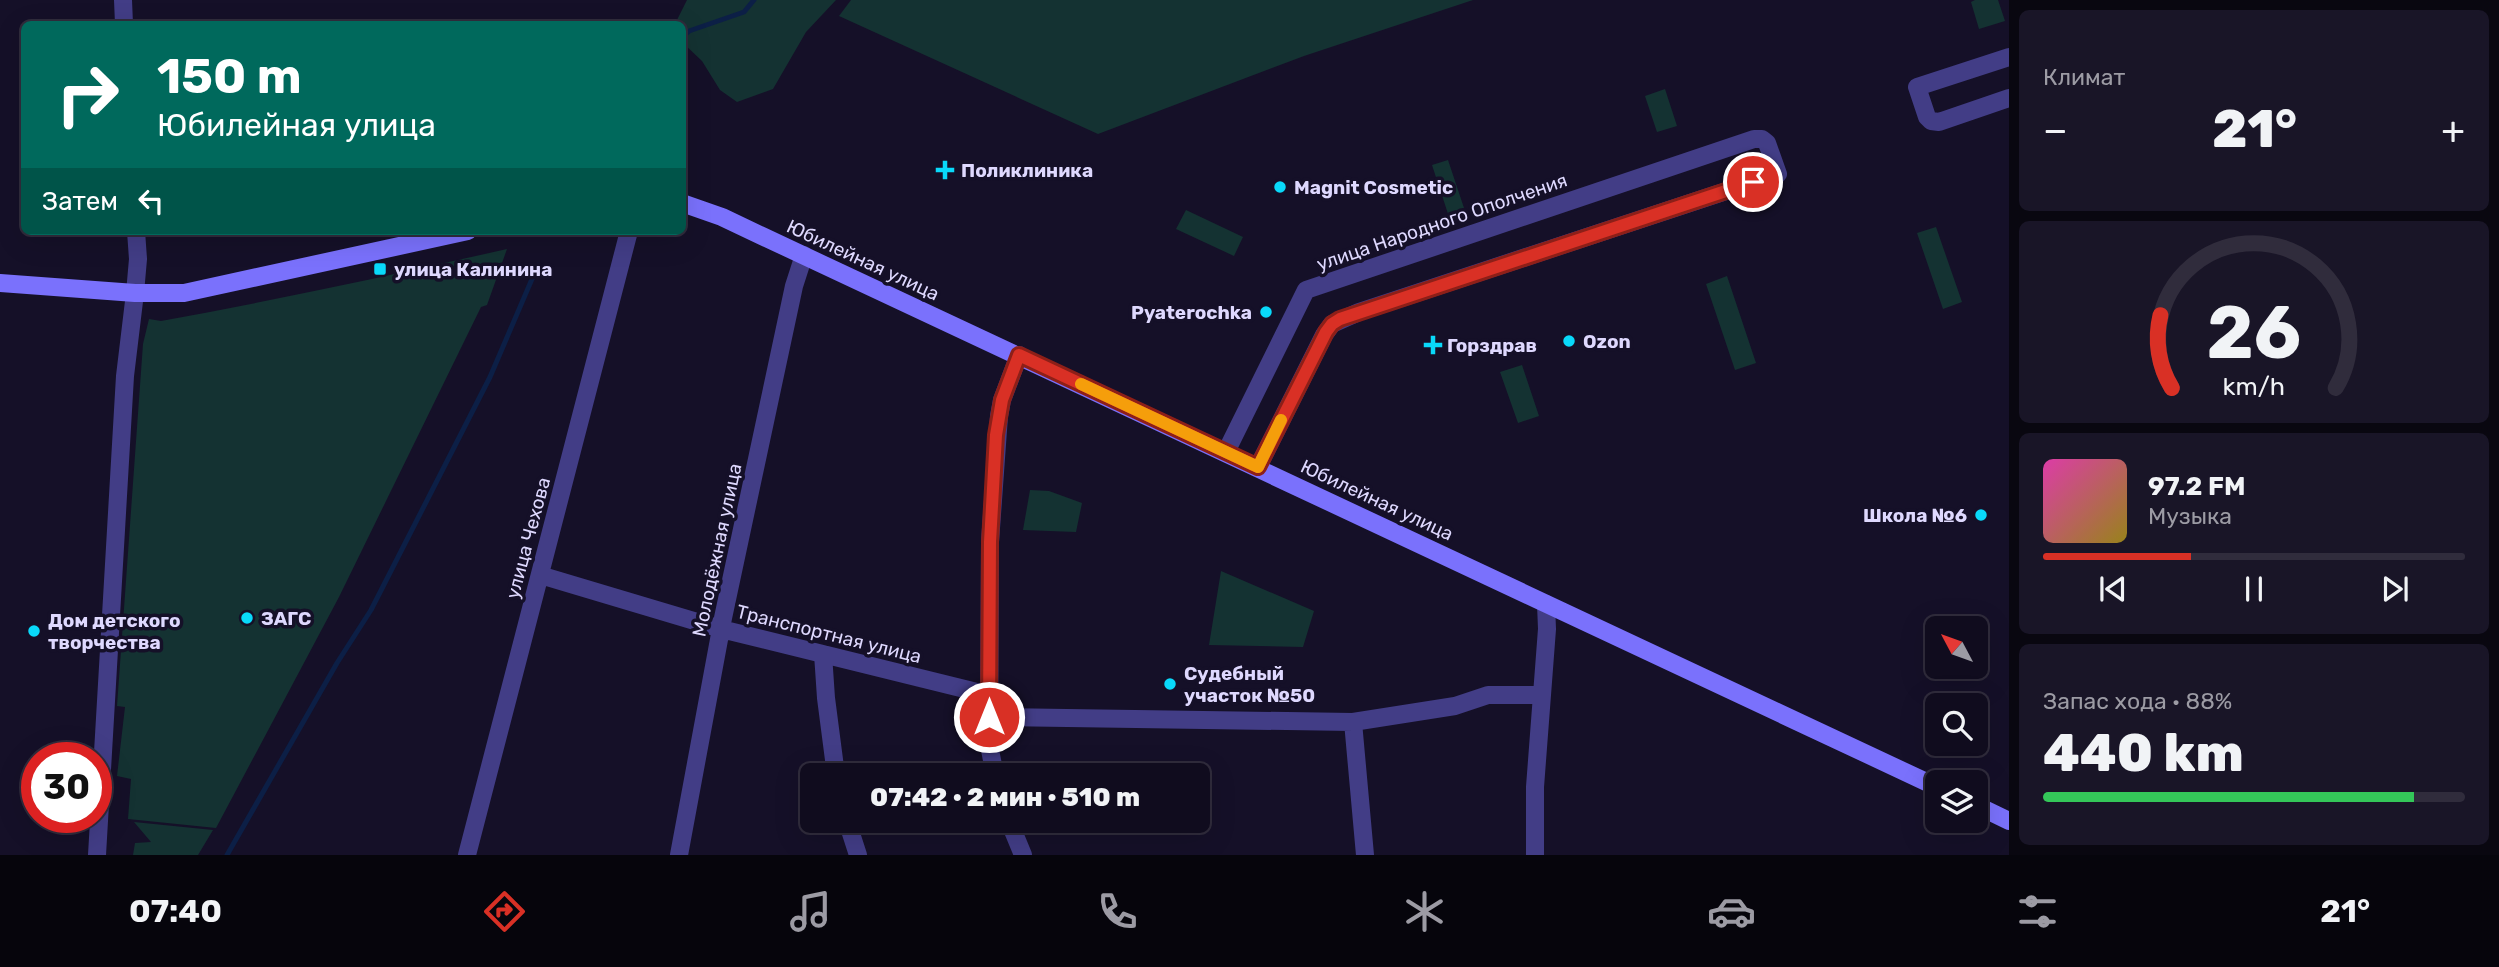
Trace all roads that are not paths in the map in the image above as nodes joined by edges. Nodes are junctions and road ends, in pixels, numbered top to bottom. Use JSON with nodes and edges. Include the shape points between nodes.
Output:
{"nodes":[{"id":1,"x":123,"y":0,"type":"edge"},
{"id":2,"x":124,"y":21,"type":"edge"},
{"id":3,"x":2009,"y":57,"type":"edge"},
{"id":4,"x":2009,"y":98,"type":"edge"},
{"id":5,"x":686,"y":204,"type":"edge"},
{"id":6,"x":136,"y":235,"type":"edge"},
{"id":7,"x":450,"y":235,"type":"edge"},
{"id":8,"x":628,"y":235,"type":"edge"},
{"id":9,"x":804,"y":255,"type":"junction"},
{"id":10,"x":0,"y":283,"type":"edge"},
{"id":11,"x":135,"y":293,"type":"junction"},
{"id":12,"x":1019,"y":355,"type":"junction"},
{"id":13,"x":1226,"y":452,"type":"junction"},
{"id":14,"x":1258,"y":467,"type":"junction"},
{"id":15,"x":540,"y":575,"type":"junction"},
{"id":16,"x":1546,"y":604,"type":"junction"},
{"id":17,"x":722,"y":629,"type":"junction"},
{"id":18,"x":823,"y":654,"type":"junction"},
{"id":19,"x":989,"y":695,"type":"junction"},
{"id":20,"x":1542,"y":695,"type":"junction"},
{"id":21,"x":989,"y":717,"type":"junction"},
{"id":22,"x":1353,"y":722,"type":"junction"},
{"id":23,"x":834,"y":763,"type":"edge"},
{"id":24,"x":993,"y":763,"type":"edge"},
{"id":25,"x":1925,"y":781,"type":"edge"},
{"id":26,"x":1988,"y":811,"type":"edge"},
{"id":27,"x":2009,"y":821,"type":"edge"},
{"id":28,"x":851,"y":833,"type":"edge"},
{"id":29,"x":1014,"y":833,"type":"edge"},
{"id":30,"x":97,"y":855,"type":"edge"},
{"id":31,"x":467,"y":855,"type":"edge"},
{"id":32,"x":679,"y":855,"type":"edge"},
{"id":33,"x":858,"y":855,"type":"edge"},
{"id":34,"x":1023,"y":855,"type":"edge"},
{"id":35,"x":1365,"y":855,"type":"edge"},
{"id":36,"x":1535,"y":855,"type":"edge"}],
"edges":[{"from":1,"to":2,"type":"street"},
{"from":3,"to":4,"type":"street","via":[[1917,87],[1927,117],[1939,122]]},
{"from":5,"to":9,"type":"main road","name":"Юбилейная улица"},
{"from":6,"to":11,"type":"street"},
{"from":7,"to":11,"type":"main road","via":[[184,293]]},
{"from":8,"to":15,"type":"street","name":"улица Чехова"},
{"from":9,"to":12,"type":"main road","name":"Юбилейная улица"},
{"from":9,"to":17,"type":"street","name":"Молодёжная улица"},
{"from":10,"to":11,"type":"main road"},
{"from":11,"to":30,"type":"street","via":[[124,388]]},
{"from":12,"to":13,"type":"main road","name":"Юбилейная улица"},
{"from":12,"to":19,"type":"street","via":[[1002,400],[996,435]]},
{"from":13,"to":14,"type":"main road","name":"Юбилейная улица"},
{"from":13,"to":14,"type":"street","name":"улица Народного Ополчения","via":[[1306,290],[1754,139],[1767,143],[1778,174],[1332,324]]},
{"from":14,"to":16,"type":"main road","name":"Юбилейная улица"},
{"from":15,"to":17,"type":"street","name":"Транспортная улица"},
{"from":15,"to":31,"type":"street","name":"улица Чехова"},
{"from":16,"to":20,"type":"street"},
{"from":16,"to":25,"type":"main road","name":"Юбилейная улица"},
{"from":17,"to":18,"type":"street","name":"Транспортная улица"},
{"from":17,"to":32,"type":"street","name":"Молодёжная улица"},
{"from":18,"to":19,"type":"street","name":"Транспортная улица"},
{"from":18,"to":23,"type":"street"},
{"from":19,"to":21,"type":"street"},
{"from":20,"to":22,"type":"street","via":[[1488,695],[1455,706]]},
{"from":20,"to":36,"type":"street"},
{"from":21,"to":22,"type":"street"},
{"from":21,"to":24,"type":"street"},
{"from":22,"to":35,"type":"street"},
{"from":26,"to":27,"type":"main road"},
{"from":28,"to":33,"type":"street"},
{"from":29,"to":34,"type":"street"}]}
